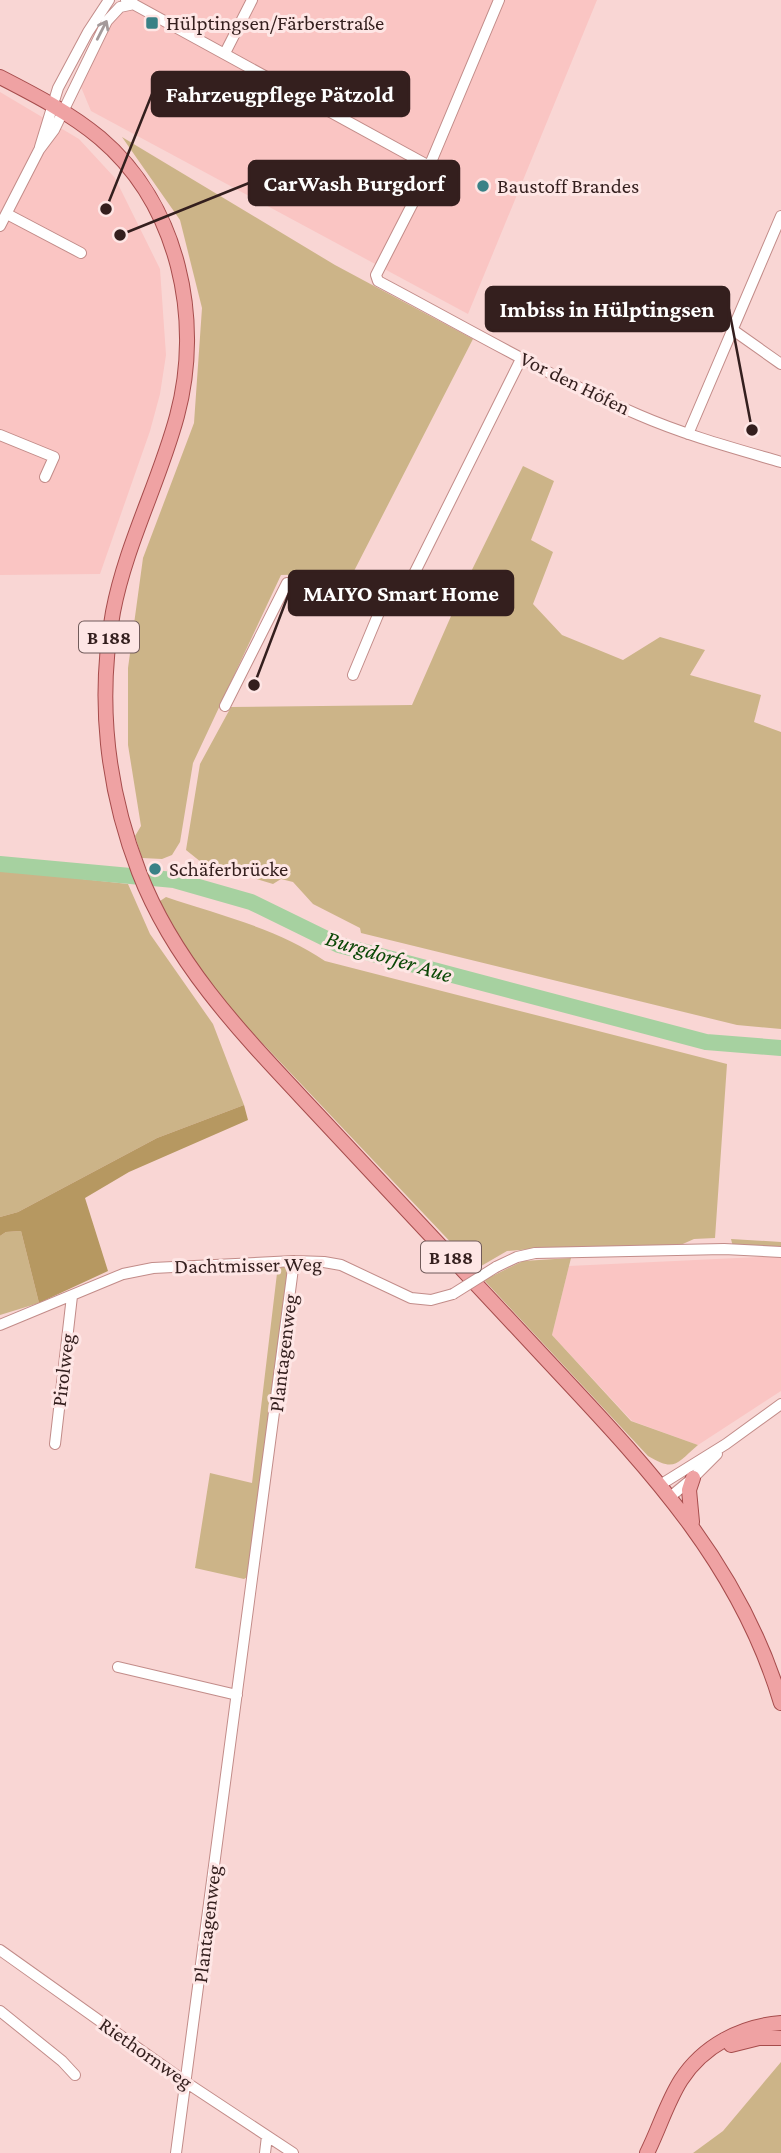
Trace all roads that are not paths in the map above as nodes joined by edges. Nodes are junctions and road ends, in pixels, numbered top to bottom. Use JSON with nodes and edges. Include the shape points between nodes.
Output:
{"nodes":[{"id":1,"x":109,"y":0,"type":"edge"},
{"id":2,"x":252,"y":0,"type":"edge"},
{"id":3,"x":499,"y":0,"type":"edge"},
{"id":4,"x":130,"y":2,"type":"edge"},
{"id":5,"x":225,"y":53,"type":"junction"},
{"id":6,"x":0,"y":77,"type":"edge"},
{"id":7,"x":58,"y":109,"type":"junction"},
{"id":8,"x":429,"y":166,"type":"junction"},
{"id":9,"x":7,"y":214,"type":"junction"},
{"id":10,"x":781,"y":216,"type":"edge"},
{"id":11,"x":0,"y":226,"type":"edge"},
{"id":12,"x":81,"y":253,"type":"dead end"},
{"id":13,"x":733,"y":330,"type":"junction"},
{"id":14,"x":522,"y":357,"type":"junction"},
{"id":15,"x":781,"y":364,"type":"edge"},
{"id":16,"x":688,"y":434,"type":"junction"},
{"id":17,"x":0,"y":435,"type":"edge"},
{"id":18,"x":781,"y":462,"type":"edge"},
{"id":19,"x":46,"y":477,"type":"dead end"},
{"id":20,"x":393,"y":579,"type":"junction"},
{"id":21,"x":459,"y":582,"type":"dead end"},
{"id":22,"x":409,"y":584,"type":"junction"},
{"id":23,"x":353,"y":676,"type":"dead end"},
{"id":24,"x":225,"y":706,"type":"dead end"},
{"id":25,"x":781,"y":1252,"type":"edge"},
{"id":26,"x":294,"y":1261,"type":"junction"},
{"id":27,"x":72,"y":1296,"type":"junction"},
{"id":28,"x":0,"y":1325,"type":"edge"},
{"id":29,"x":781,"y":1404,"type":"edge"},
{"id":30,"x":55,"y":1444,"type":"dead end"},
{"id":31,"x":726,"y":1444,"type":"junction"},
{"id":32,"x":693,"y":1479,"type":"junction"},
{"id":33,"x":660,"y":1485,"type":"junction"},
{"id":34,"x":670,"y":1497,"type":"junction"},
{"id":35,"x":692,"y":1523,"type":"junction"},
{"id":36,"x":118,"y":1667,"type":"dead end"},
{"id":37,"x":237,"y":1695,"type":"junction"},
{"id":38,"x":781,"y":1703,"type":"edge"},
{"id":39,"x":0,"y":1950,"type":"edge"},
{"id":40,"x":0,"y":2011,"type":"edge"},
{"id":41,"x":778,"y":2022,"type":"edge"},
{"id":42,"x":781,"y":2038,"type":"edge"},
{"id":43,"x":75,"y":2075,"type":"dead end"},
{"id":44,"x":187,"y":2083,"type":"junction"},
{"id":45,"x":670,"y":2104,"type":"junction"},
{"id":46,"x":267,"y":2136,"type":"junction"},
{"id":47,"x":177,"y":2153,"type":"edge"},
{"id":48,"x":265,"y":2153,"type":"edge"},
{"id":49,"x":293,"y":2153,"type":"edge"},
{"id":50,"x":647,"y":2153,"type":"edge"}],
"edges":[{"from":1,"to":7,"type":"street","via":[[58,88]]},
{"from":2,"to":5,"type":"street"},
{"from":3,"to":8,"type":"street"},
{"from":4,"to":5,"type":"street"},
{"from":7,"to":4,"type":"street","one_way":true,"via":[[107,21]]},
{"from":5,"to":8,"type":"street"},
{"from":6,"to":7,"type":"main road","number":"B 188"},
{"from":7,"to":9,"type":"street","via":[[54,130]]},
{"from":7,"to":33,"type":"main road","number":"B 188","via":[[118,155],[150,200],[175,255],[187,315],[187,366],[181,401],[123,572],[105,684],[116,796],[148,895],[197,977],[255,1048]]},
{"from":8,"to":14,"type":"street","name":"Vor den Höfen","via":[[376,275],[379,281]]},
{"from":9,"to":11,"type":"street"},
{"from":9,"to":12,"type":"street"},
{"from":10,"to":13,"type":"street"},
{"from":13,"to":15,"type":"street"},
{"from":13,"to":16,"type":"street"},
{"from":14,"to":16,"type":"street","name":"Vor den Höfen","via":[[582,389]]},
{"from":14,"to":22,"type":"street"},
{"from":16,"to":18,"type":"street","name":"Vor den Höfen"},
{"from":17,"to":19,"type":"street","via":[[54,457]]},
{"from":20,"to":22,"type":"street"},
{"from":20,"to":23,"type":"street"},
{"from":20,"to":24,"type":"street","via":[[287,583]]},
{"from":21,"to":22,"type":"street"},
{"from":25,"to":26,"type":"street","name":"Dachtmisser Weg","bridge":true,"via":[[535,1253],[496,1266],[453,1294],[431,1300],[411,1298],[341,1265]]},
{"from":26,"to":27,"type":"street","name":"Dachtmisser Weg","via":[[153,1268],[123,1274]]},
{"from":26,"to":37,"type":"street","name":"Plantagenweg"},
{"from":27,"to":28,"type":"street","name":"Dachtmisser Weg"},
{"from":27,"to":30,"type":"street","name":"Pirolweg"},
{"from":29,"to":31,"type":"street"},
{"from":31,"to":32,"type":"street"},
{"from":31,"to":33,"type":"street"},
{"from":32,"to":34,"type":"street"},
{"from":32,"to":35,"type":"main road","via":[[689,1490]]},
{"from":33,"to":34,"type":"main road","number":"B 188"},
{"from":34,"to":35,"type":"main road","number":"B 188"},
{"from":35,"to":38,"type":"main road","number":"B 188","via":[[755,1632]]},
{"from":36,"to":37,"type":"street"},
{"from":37,"to":44,"type":"street","name":"Plantagenweg"},
{"from":39,"to":44,"type":"street","name":"Riethornweg"},
{"from":40,"to":43,"type":"street"},
{"from":41,"to":45,"type":"main road","via":[[732,2036],[709,2049],[685,2074]]},
{"from":42,"to":45,"type":"main road","via":[[734,2043],[713,2055],[695,2070]]},
{"from":44,"to":46,"type":"street","name":"Riethornweg"},
{"from":44,"to":47,"type":"street","name":"Plantagenweg"},
{"from":45,"to":50,"type":"main road"},
{"from":46,"to":48,"type":"street"},
{"from":46,"to":49,"type":"street","name":"Riethornweg"}]}
